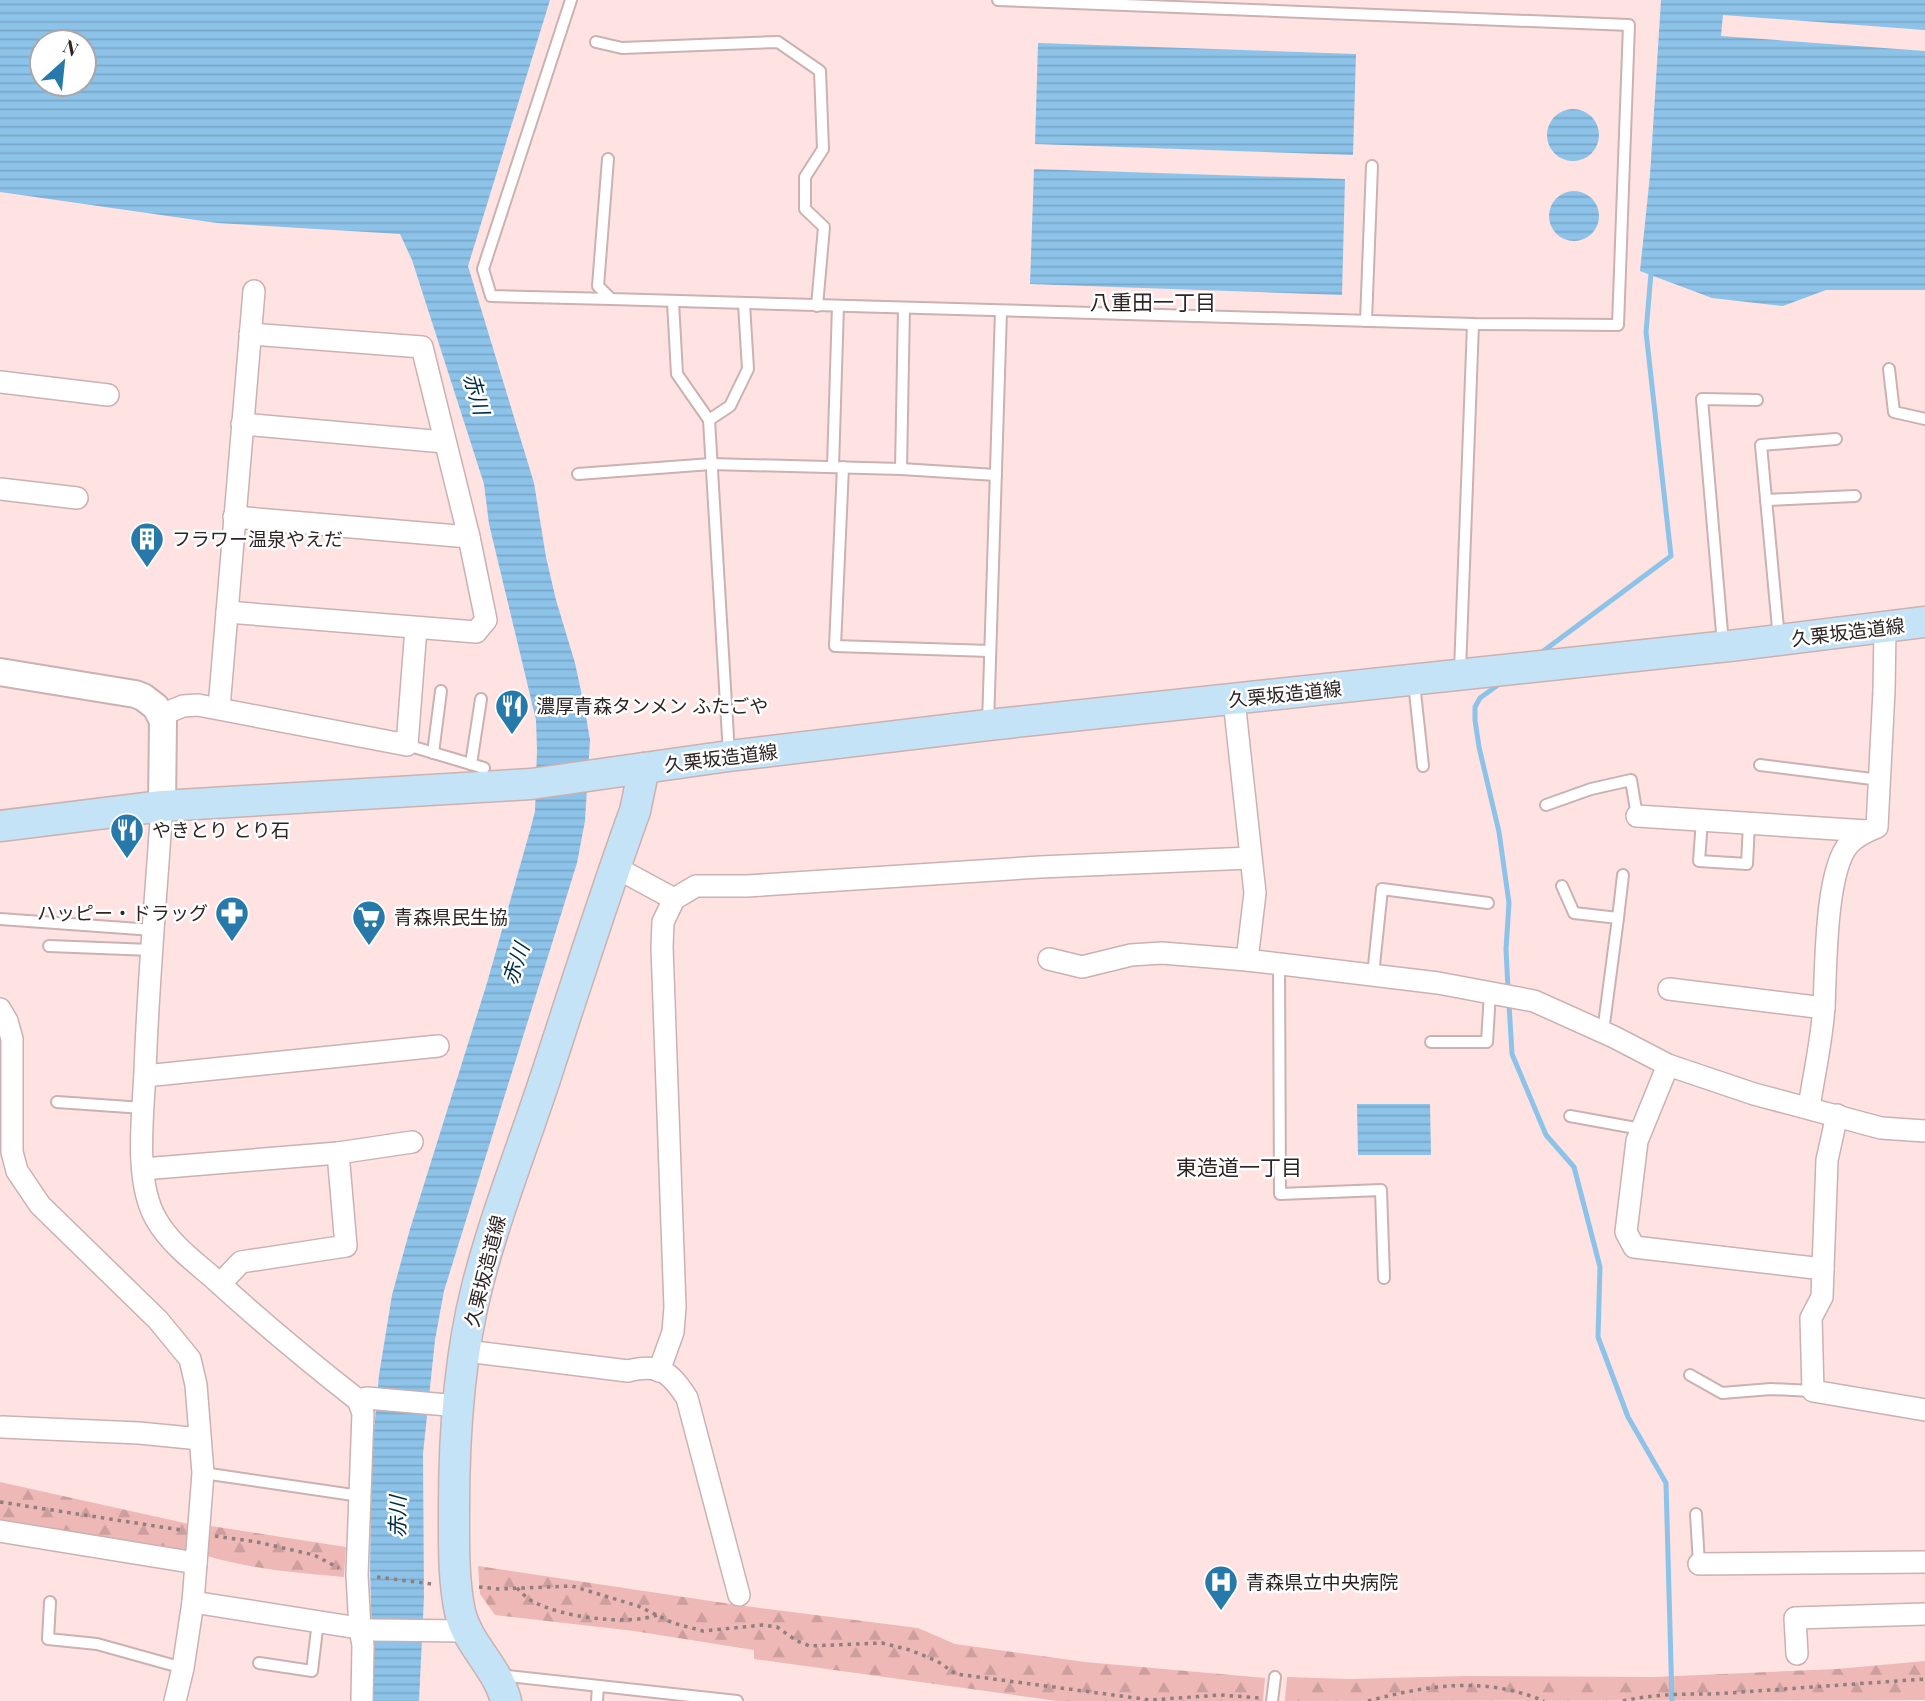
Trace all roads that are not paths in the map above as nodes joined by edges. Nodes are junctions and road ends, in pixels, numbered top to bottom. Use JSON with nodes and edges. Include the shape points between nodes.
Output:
{"nodes":[{"id":1,"x":571,"y":0,"type":"edge"},
{"id":2,"x":998,"y":0,"type":"edge"},
{"id":3,"x":596,"y":42,"type":"dead end"},
{"id":4,"x":608,"y":159,"type":"dead end"},
{"id":5,"x":1372,"y":166,"type":"dead end"},
{"id":6,"x":254,"y":291,"type":"dead end"},
{"id":7,"x":611,"y":299,"type":"junction"},
{"id":8,"x":673,"y":302,"type":"junction"},
{"id":9,"x":744,"y":304,"type":"junction"},
{"id":10,"x":817,"y":306,"type":"junction"},
{"id":11,"x":838,"y":306,"type":"junction"},
{"id":12,"x":904,"y":308,"type":"junction"},
{"id":13,"x":1001,"y":311,"type":"junction"},
{"id":14,"x":1366,"y":321,"type":"junction"},
{"id":15,"x":1473,"y":324,"type":"junction"},
{"id":16,"x":250,"y":334,"type":"junction"},
{"id":17,"x":1889,"y":369,"type":"dead end"},
{"id":18,"x":0,"y":382,"type":"edge"},
{"id":19,"x":108,"y":395,"type":"dead end"},
{"id":20,"x":1757,"y":400,"type":"dead end"},
{"id":21,"x":1925,"y":419,"type":"edge"},
{"id":22,"x":709,"y":420,"type":"junction"},
{"id":23,"x":242,"y":424,"type":"junction"},
{"id":24,"x":1836,"y":439,"type":"dead end"},
{"id":25,"x":444,"y":442,"type":"junction"},
{"id":26,"x":711,"y":464,"type":"junction"},
{"id":27,"x":838,"y":467,"type":"junction"},
{"id":28,"x":901,"y":469,"type":"junction"},
{"id":29,"x":578,"y":474,"type":"dead end"},
{"id":30,"x":996,"y":475,"type":"junction"},
{"id":31,"x":0,"y":489,"type":"edge"},
{"id":32,"x":1855,"y":496,"type":"dead end"},
{"id":33,"x":77,"y":498,"type":"dead end"},
{"id":34,"x":1766,"y":500,"type":"junction"},
{"id":35,"x":234,"y":517,"type":"junction"},
{"id":36,"x":469,"y":537,"type":"junction"},
{"id":37,"x":227,"y":612,"type":"junction"},
{"id":38,"x":1925,"y":622,"type":"edge"},
{"id":39,"x":416,"y":628,"type":"junction"},
{"id":40,"x":1885,"y":628,"type":"junction"},
{"id":41,"x":1779,"y":640,"type":"junction"},
{"id":42,"x":1723,"y":646,"type":"junction"},
{"id":43,"x":990,"y":651,"type":"junction"},
{"id":44,"x":0,"y":672,"type":"edge"},
{"id":45,"x":1460,"y":675,"type":"junction"},
{"id":46,"x":1413,"y":680,"type":"junction"},
{"id":47,"x":441,"y":691,"type":"dead end"},
{"id":48,"x":481,"y":699,"type":"dead end"},
{"id":49,"x":1234,"y":700,"type":"junction"},
{"id":50,"x":219,"y":708,"type":"junction"},
{"id":51,"x":161,"y":715,"type":"junction"},
{"id":52,"x":988,"y":725,"type":"junction"},
{"id":53,"x":407,"y":745,"type":"junction"},
{"id":54,"x":433,"y":753,"type":"junction"},
{"id":55,"x":729,"y":756,"type":"junction"},
{"id":56,"x":471,"y":764,"type":"junction"},
{"id":57,"x":1760,"y":765,"type":"dead end"},
{"id":58,"x":1423,"y":766,"type":"dead end"},
{"id":59,"x":484,"y":768,"type":"dead end"},
{"id":60,"x":644,"y":768,"type":"junction"},
{"id":61,"x":1880,"y":780,"type":"junction"},
{"id":62,"x":1546,"y":805,"type":"dead end"},
{"id":63,"x":162,"y":806,"type":"junction"},
{"id":64,"x":1637,"y":816,"type":"joint"},
{"id":65,"x":1702,"y":820,"type":"junction"},
{"id":66,"x":1749,"y":824,"type":"junction"},
{"id":67,"x":0,"y":826,"type":"edge"},
{"id":68,"x":1867,"y":831,"type":"junction"},
{"id":69,"x":1250,"y":858,"type":"junction"},
{"id":70,"x":615,"y":867,"type":"junction"},
{"id":71,"x":1623,"y":875,"type":"dead end"},
{"id":72,"x":1562,"y":886,"type":"dead end"},
{"id":73,"x":674,"y":899,"type":"junction"},
{"id":74,"x":1488,"y":903,"type":"dead end"},
{"id":75,"x":1618,"y":918,"type":"junction"},
{"id":76,"x":0,"y":919,"type":"edge"},
{"id":77,"x":152,"y":940,"type":"junction"},
{"id":78,"x":49,"y":946,"type":"dead end"},
{"id":79,"x":1049,"y":959,"type":"dead end"},
{"id":80,"x":1247,"y":960,"type":"junction"},
{"id":81,"x":1279,"y":964,"type":"junction"},
{"id":82,"x":1373,"y":975,"type":"junction"},
{"id":83,"x":1669,"y":989,"type":"dead end"},
{"id":84,"x":1490,"y":993,"type":"junction"},
{"id":85,"x":1824,"y":1008,"type":"junction"},
{"id":86,"x":0,"y":1009,"type":"edge"},
{"id":87,"x":1604,"y":1032,"type":"junction"},
{"id":88,"x":1431,"y":1042,"type":"dead end"},
{"id":89,"x":438,"y":1046,"type":"dead end"},
{"id":90,"x":1668,"y":1065,"type":"junction"},
{"id":91,"x":145,"y":1076,"type":"junction"},
{"id":92,"x":7,"y":1100,"type":"edge"},
{"id":93,"x":57,"y":1102,"type":"dead end"},
{"id":94,"x":1809,"y":1107,"type":"junction"},
{"id":95,"x":143,"y":1108,"type":"junction"},
{"id":96,"x":1837,"y":1115,"type":"junction"},
{"id":97,"x":1570,"y":1116,"type":"dead end"},
{"id":98,"x":1641,"y":1129,"type":"junction"},
{"id":99,"x":1925,"y":1131,"type":"edge"},
{"id":100,"x":412,"y":1142,"type":"dead end"},
{"id":101,"x":338,"y":1153,"type":"junction"},
{"id":102,"x":144,"y":1169,"type":"junction"},
{"id":103,"x":1823,"y":1269,"type":"junction"},
{"id":104,"x":1384,"y":1278,"type":"dead end"},
{"id":105,"x":220,"y":1284,"type":"junction"},
{"id":106,"x":466,"y":1351,"type":"junction"},
{"id":107,"x":659,"y":1371,"type":"junction"},
{"id":108,"x":1690,"y":1375,"type":"dead end"},
{"id":109,"x":1813,"y":1391,"type":"junction"},
{"id":110,"x":362,"y":1399,"type":"junction"},
{"id":111,"x":459,"y":1406,"type":"junction"},
{"id":112,"x":1925,"y":1410,"type":"edge"},
{"id":113,"x":2,"y":1427,"type":"dead end"},
{"id":114,"x":200,"y":1439,"type":"junction"},
{"id":115,"x":203,"y":1473,"type":"junction"},
{"id":116,"x":360,"y":1496,"type":"junction"},
{"id":117,"x":1696,"y":1514,"type":"dead end"},
{"id":118,"x":0,"y":1531,"type":"edge"},
{"id":119,"x":1925,"y":1562,"type":"edge"},
{"id":120,"x":196,"y":1563,"type":"junction"},
{"id":121,"x":1699,"y":1564,"type":"joint"},
{"id":122,"x":739,"y":1595,"type":"dead end"},
{"id":123,"x":50,"y":1602,"type":"dead end"},
{"id":124,"x":193,"y":1602,"type":"junction"},
{"id":125,"x":1925,"y":1614,"type":"edge"},
{"id":126,"x":318,"y":1621,"type":"junction"},
{"id":127,"x":365,"y":1629,"type":"junction"},
{"id":128,"x":468,"y":1631,"type":"junction"},
{"id":129,"x":1797,"y":1654,"type":"dead end"},
{"id":130,"x":259,"y":1663,"type":"dead end"},
{"id":131,"x":183,"y":1668,"type":"junction"},
{"id":132,"x":1275,"y":1677,"type":"dead end"},
{"id":133,"x":598,"y":1686,"type":"junction"},
{"id":134,"x":501,"y":1688,"type":"edge"},
{"id":135,"x":1272,"y":1700,"type":"edge"},
{"id":136,"x":178,"y":1701,"type":"edge"},
{"id":137,"x":362,"y":1701,"type":"edge"},
{"id":138,"x":597,"y":1701,"type":"edge"},
{"id":139,"x":737,"y":1701,"type":"edge"}],
"edges":[{"from":1,"to":7,"type":"lane","via":[[483,269],[491,296]]},
{"from":2,"to":15,"type":"lane","via":[[1629,25],[1618,325]]},
{"from":3,"to":10,"type":"lane","via":[[622,48],[778,42],[820,71],[823,149],[805,177],[806,208],[824,227]]},
{"from":4,"to":7,"type":"lane","via":[[598,286]]},
{"from":5,"to":14,"type":"lane"},
{"from":6,"to":16,"type":"street"},
{"from":7,"to":8,"type":"lane"},
{"from":8,"to":9,"type":"lane"},
{"from":8,"to":22,"type":"lane","via":[[677,374]]},
{"from":9,"to":10,"type":"lane"},
{"from":9,"to":22,"type":"lane","via":[[748,369],[730,406]]},
{"from":10,"to":11,"type":"lane"},
{"from":11,"to":12,"type":"lane"},
{"from":11,"to":27,"type":"lane"},
{"from":12,"to":13,"type":"lane"},
{"from":12,"to":28,"type":"lane"},
{"from":13,"to":14,"type":"lane"},
{"from":13,"to":30,"type":"lane"},
{"from":14,"to":15,"type":"lane"},
{"from":15,"to":45,"type":"lane"},
{"from":16,"to":23,"type":"street"},
{"from":16,"to":25,"type":"street","via":[[422,347]]},
{"from":17,"to":21,"type":"lane","via":[[1894,412]]},
{"from":18,"to":19,"type":"street"},
{"from":20,"to":42,"type":"lane","via":[[1702,399]]},
{"from":22,"to":26,"type":"lane"},
{"from":23,"to":25,"type":"street"},
{"from":23,"to":35,"type":"street"},
{"from":24,"to":34,"type":"lane","via":[[1761,445]]},
{"from":25,"to":36,"type":"street"},
{"from":26,"to":27,"type":"lane"},
{"from":26,"to":29,"type":"lane"},
{"from":26,"to":55,"type":"lane"},
{"from":27,"to":28,"type":"lane"},
{"from":27,"to":43,"type":"lane","via":[[835,646]]},
{"from":28,"to":30,"type":"lane"},
{"from":30,"to":43,"type":"lane"},
{"from":31,"to":33,"type":"street"},
{"from":32,"to":34,"type":"lane"},
{"from":34,"to":41,"type":"lane"},
{"from":35,"to":36,"type":"street"},
{"from":35,"to":37,"type":"street"},
{"from":36,"to":39,"type":"street","via":[[486,620],[476,632]]},
{"from":37,"to":39,"type":"street"},
{"from":37,"to":50,"type":"street"},
{"from":38,"to":40,"type":"main road","name":"久栗坂造道線"},
{"from":39,"to":53,"type":"street"},
{"from":40,"to":41,"type":"main road","name":"久栗坂造道線"},
{"from":40,"to":61,"type":"street"},
{"from":41,"to":42,"type":"main road","name":"久栗坂造道線"},
{"from":42,"to":45,"type":"main road","name":"久栗坂造道線"},
{"from":43,"to":52,"type":"lane"},
{"from":44,"to":51,"type":"street","via":[[135,694],[150,701]]},
{"from":45,"to":46,"type":"main road","name":"久栗坂造道線"},
{"from":46,"to":49,"type":"main road","name":"久栗坂造道線"},
{"from":46,"to":58,"type":"lane"},
{"from":47,"to":54,"type":"lane"},
{"from":48,"to":56,"type":"lane"},
{"from":49,"to":52,"type":"main road","name":"久栗坂造道線"},
{"from":49,"to":69,"type":"street"},
{"from":50,"to":51,"type":"street","via":[[191,705]]},
{"from":50,"to":53,"type":"street"},
{"from":51,"to":63,"type":"street"},
{"from":52,"to":55,"type":"main road","name":"久栗坂造道線"},
{"from":53,"to":54,"type":"lane"},
{"from":54,"to":56,"type":"lane"},
{"from":55,"to":60,"type":"main road","name":"久栗坂造道線"},
{"from":56,"to":59,"type":"lane"},
{"from":57,"to":61,"type":"lane"},
{"from":60,"to":63,"type":"main road","name":"久栗坂造道線","via":[[531,784]]},
{"from":60,"to":70,"type":"main road","name":"久栗坂造道線"},
{"from":61,"to":68,"type":"street","via":[[1877,827]]},
{"from":62,"to":64,"type":"lane","via":[[1632,780]]},
{"from":63,"to":67,"type":"main road","name":"久栗坂造道線"},
{"from":63,"to":77,"type":"street"},
{"from":64,"to":65,"type":"street"},
{"from":65,"to":66,"type":"street"},
{"from":65,"to":66,"type":"lane","via":[[1699,861],[1747,864]]},
{"from":66,"to":68,"type":"street"},
{"from":68,"to":85,"type":"street","via":[[1849,844],[1838,866],[1826,936]]},
{"from":69,"to":73,"type":"street","via":[[696,886]]},
{"from":69,"to":80,"type":"street","via":[[1255,893]]},
{"from":70,"to":73,"type":"street"},
{"from":70,"to":106,"type":"main road","name":"久栗坂造道線","via":[[500,1211],[477,1288]]},
{"from":71,"to":75,"type":"lane"},
{"from":72,"to":75,"type":"lane","via":[[1574,913]]},
{"from":73,"to":107,"type":"street","via":[[663,922],[663,947],[675,1307],[673,1332]]},
{"from":74,"to":82,"type":"lane","via":[[1382,889]]},
{"from":75,"to":87,"type":"lane"},
{"from":76,"to":77,"type":"lane"},
{"from":77,"to":78,"type":"lane"},
{"from":77,"to":91,"type":"street"},
{"from":79,"to":80,"type":"street","via":[[1082,967],[1162,953]]},
{"from":80,"to":81,"type":"street"},
{"from":81,"to":82,"type":"street"},
{"from":81,"to":104,"type":"lane","via":[[1280,1194],[1381,1190]]},
{"from":82,"to":84,"type":"street"},
{"from":83,"to":85,"type":"street"},
{"from":84,"to":87,"type":"street","via":[[1534,1001]]},
{"from":84,"to":88,"type":"lane","via":[[1487,1042]]},
{"from":85,"to":94,"type":"street"},
{"from":86,"to":92,"type":"street","via":[[12,1039]]},
{"from":87,"to":90,"type":"street"},
{"from":89,"to":91,"type":"street"},
{"from":90,"to":94,"type":"street"},
{"from":90,"to":98,"type":"street"},
{"from":91,"to":95,"type":"street"},
{"from":92,"to":114,"type":"street","via":[[17,1171],[40,1205],[158,1320],[190,1359]]},
{"from":93,"to":95,"type":"lane"},
{"from":94,"to":96,"type":"street"},
{"from":95,"to":102,"type":"street"},
{"from":96,"to":99,"type":"street","via":[[1881,1128]]},
{"from":96,"to":103,"type":"street","via":[[1827,1160]]},
{"from":97,"to":98,"type":"lane"},
{"from":98,"to":103,"type":"street","via":[[1626,1231],[1634,1247]]},
{"from":100,"to":101,"type":"street"},
{"from":101,"to":102,"type":"street"},
{"from":101,"to":105,"type":"street","via":[[346,1247],[241,1262]]},
{"from":102,"to":105,"type":"street","via":[[146,1198],[161,1227]]},
{"from":103,"to":109,"type":"street","via":[[1822,1297],[1811,1318]]},
{"from":105,"to":110,"type":"street","via":[[281,1340]]},
{"from":106,"to":107,"type":"street"},
{"from":106,"to":111,"type":"main road","name":"久栗坂造道線"},
{"from":107,"to":122,"type":"street","via":[[673,1377],[687,1398]]},
{"from":108,"to":109,"type":"lane","via":[[1722,1393]]},
{"from":109,"to":112,"type":"street"},
{"from":110,"to":111,"type":"street"},
{"from":110,"to":116,"type":"street"},
{"from":111,"to":128,"type":"main road","name":"久栗坂造道線","via":[[455,1578]]},
{"from":113,"to":114,"type":"street"},
{"from":114,"to":115,"type":"street"},
{"from":115,"to":116,"type":"lane"},
{"from":115,"to":120,"type":"street"},
{"from":116,"to":127,"type":"street"},
{"from":117,"to":121,"type":"lane"},
{"from":118,"to":120,"type":"street"},
{"from":119,"to":121,"type":"street"},
{"from":120,"to":124,"type":"street"},
{"from":123,"to":131,"type":"lane","via":[[48,1639],[97,1644]]},
{"from":124,"to":126,"type":"street"},
{"from":124,"to":131,"type":"street"},
{"from":125,"to":129,"type":"street","via":[[1795,1618]]},
{"from":126,"to":127,"type":"street"},
{"from":126,"to":130,"type":"lane","via":[[312,1671]]},
{"from":127,"to":128,"type":"street"},
{"from":127,"to":137,"type":"street"},
{"from":128,"to":134,"type":"main road","name":"久栗坂造道線"},
{"from":131,"to":136,"type":"street"},
{"from":132,"to":135,"type":"lane"},
{"from":133,"to":134,"type":"lane"},
{"from":133,"to":138,"type":"lane"},
{"from":133,"to":139,"type":"lane"}]}
